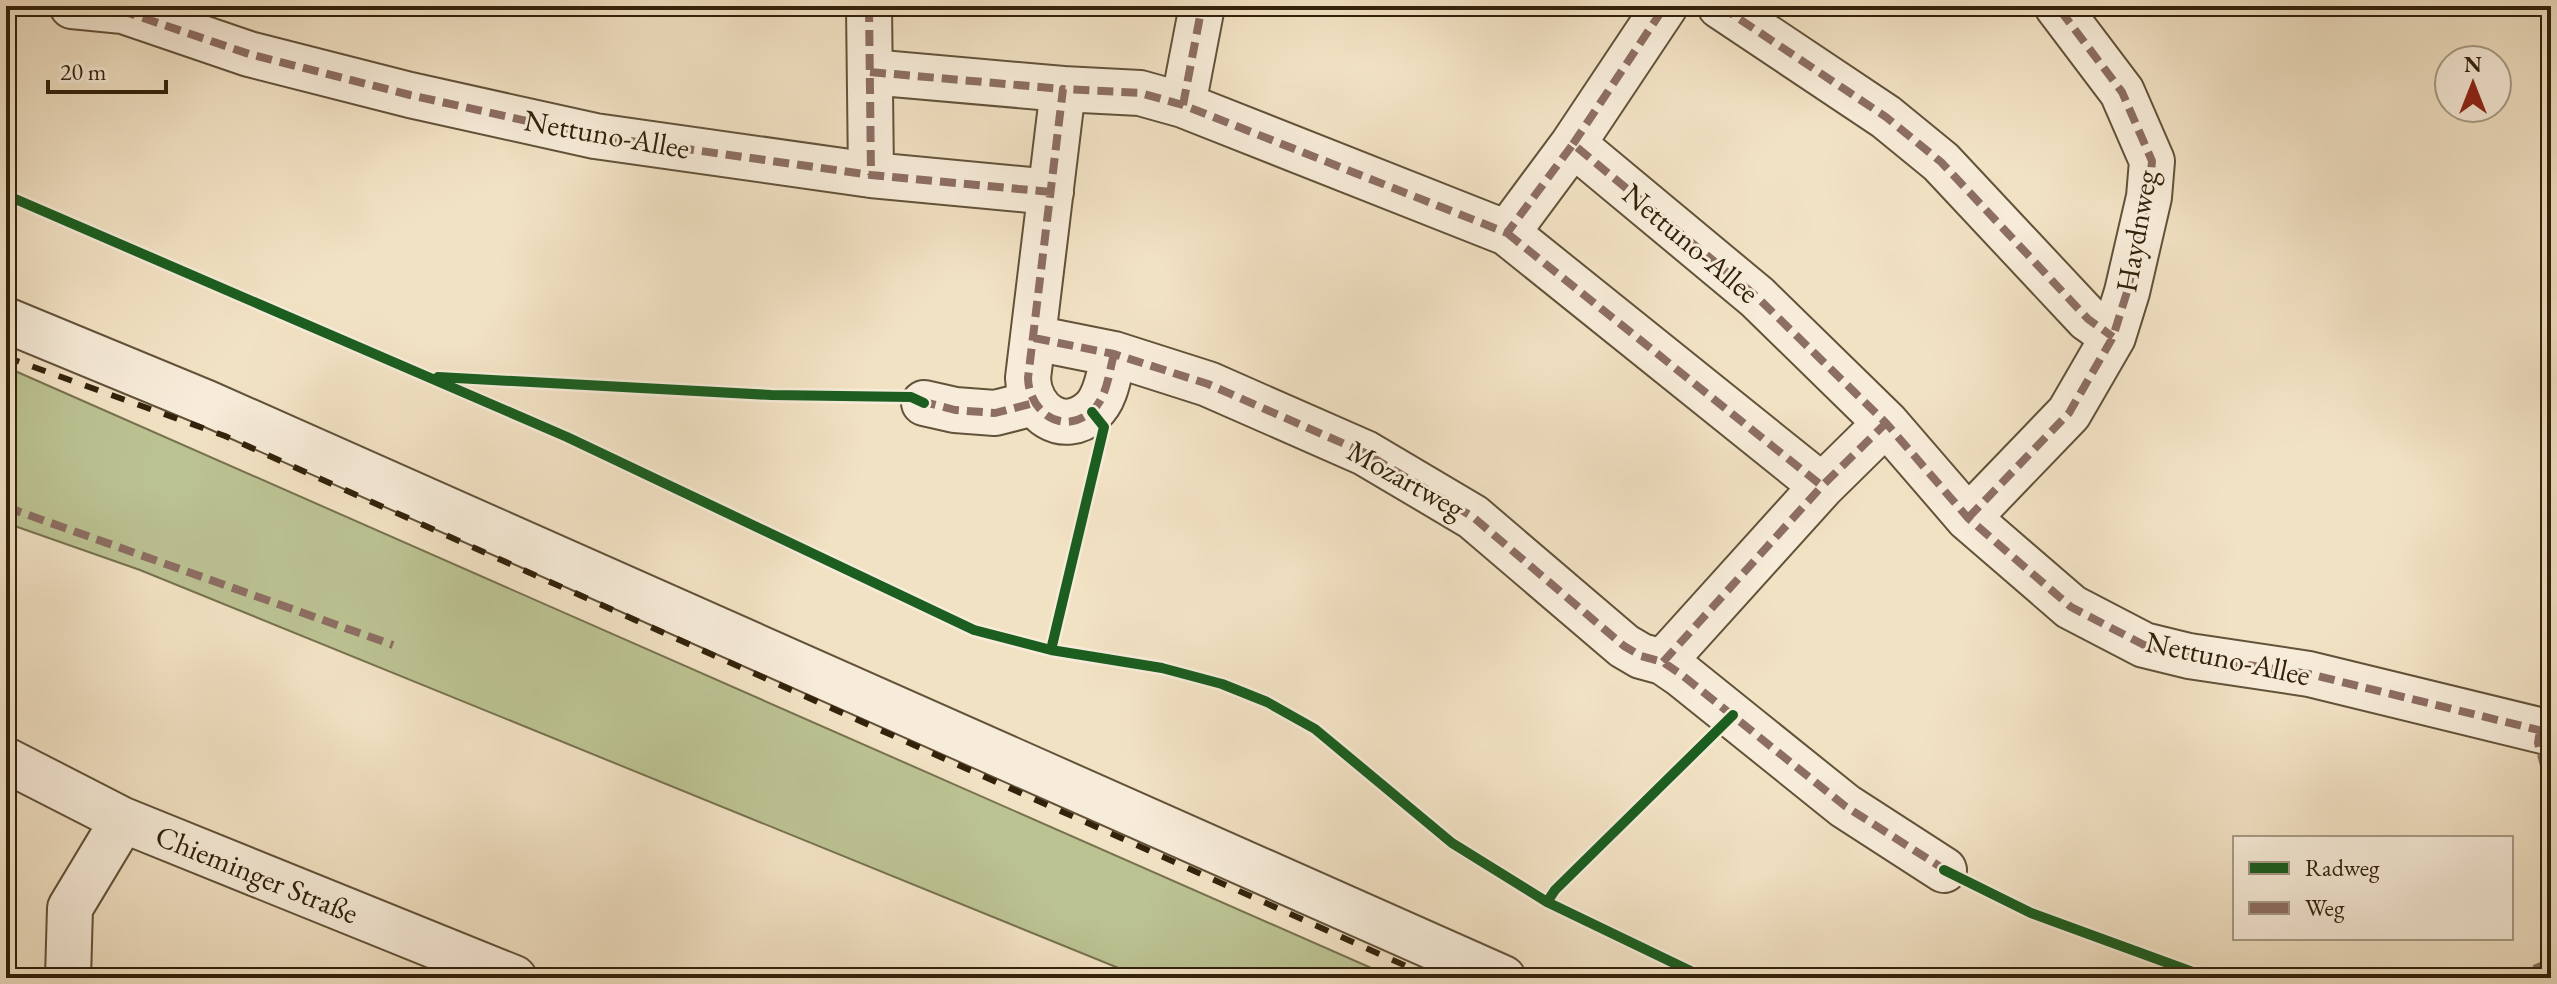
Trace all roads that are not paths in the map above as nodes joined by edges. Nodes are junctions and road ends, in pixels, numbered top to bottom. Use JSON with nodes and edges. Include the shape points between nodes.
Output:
{"nodes":[{"id":1,"x":72,"y":6,"type":"edge"},
{"id":2,"x":869,"y":6,"type":"edge"},
{"id":3,"x":1202,"y":6,"type":"edge"},
{"id":4,"x":1665,"y":6,"type":"edge"},
{"id":5,"x":1720,"y":6,"type":"edge"},
{"id":6,"x":2057,"y":6,"type":"edge"},
{"id":7,"x":125,"y":9,"type":"edge"},
{"id":8,"x":870,"y":72,"type":"junction"},
{"id":9,"x":1063,"y":89,"type":"junction"},
{"id":10,"x":1183,"y":105,"type":"junction"},
{"id":11,"x":1573,"y":144,"type":"junction"},
{"id":12,"x":871,"y":175,"type":"junction"},
{"id":13,"x":1051,"y":192,"type":"junction"},
{"id":14,"x":1507,"y":233,"type":"junction"},
{"id":15,"x":6,"y":320,"type":"edge"},
{"id":16,"x":2113,"y":337,"type":"junction"},
{"id":17,"x":1034,"y":338,"type":"junction"},
{"id":18,"x":1114,"y":354,"type":"junction"},
{"id":19,"x":924,"y":403,"type":"dead end"},
{"id":20,"x":1034,"y":403,"type":"junction"},
{"id":21,"x":1886,"y":423,"type":"junction"},
{"id":22,"x":1822,"y":486,"type":"junction"},
{"id":23,"x":1968,"y":518,"type":"junction"},
{"id":24,"x":1663,"y":662,"type":"junction"},
{"id":25,"x":2551,"y":733,"type":"edge"},
{"id":26,"x":6,"y":760,"type":"edge"},
{"id":27,"x":123,"y":820,"type":"junction"},
{"id":28,"x":1944,"y":870,"type":"dead end"},
{"id":29,"x":448,"y":966,"type":"edge"},
{"id":30,"x":68,"y":978,"type":"edge"},
{"id":31,"x":514,"y":978,"type":"edge"},
{"id":32,"x":1503,"y":978,"type":"edge"}],
"edges":[{"from":1,"to":7,"type":"street","name":"Nettuno-Allee"},
{"from":2,"to":8,"type":"street"},
{"from":3,"to":10,"type":"street"},
{"from":4,"to":11,"type":"street"},
{"from":5,"to":16,"type":"street","name":"Haydnweg","via":[[1886,117],[1941,162],[2088,319]]},
{"from":6,"to":16,"type":"street","name":"Haydnweg","via":[[2122,92],[2152,161],[2141,235]]},
{"from":7,"to":12,"type":"street","name":"Nettuno-Allee","via":[[249,54],[440,102],[595,136]]},
{"from":8,"to":9,"type":"street"},
{"from":8,"to":12,"type":"street"},
{"from":9,"to":10,"type":"street","via":[[1140,93]]},
{"from":9,"to":13,"type":"street"},
{"from":10,"to":14,"type":"street"},
{"from":11,"to":14,"type":"street"},
{"from":11,"to":21,"type":"street","name":"Nettuno-Allee","via":[[1757,297]]},
{"from":12,"to":13,"type":"street","name":"Nettuno-Allee"},
{"from":13,"to":17,"type":"street"},
{"from":14,"to":22,"type":"street"},
{"from":15,"to":32,"type":"street","via":[[221,409]]},
{"from":16,"to":23,"type":"street","name":"Haydnweg","via":[[2069,413]]},
{"from":17,"to":18,"type":"street","name":"Mozartweg"},
{"from":17,"to":20,"type":"street","via":[[1028,378]]},
{"from":18,"to":20,"type":"street","via":[[1100,403],[1080,419],[1054,419]]},
{"from":18,"to":24,"type":"street","name":"Mozartweg","via":[[1208,384],[1365,453],[1473,517],[1624,646]]},
{"from":19,"to":20,"type":"street","via":[[995,413]]},
{"from":21,"to":22,"type":"street"},
{"from":21,"to":23,"type":"street","name":"Nettuno-Allee"},
{"from":22,"to":24,"type":"street"},
{"from":23,"to":25,"type":"street","name":"Nettuno-Allee","via":[[2071,607],[2144,645],[2309,674]]},
{"from":24,"to":28,"type":"street","name":"Mozartweg","via":[[1845,806]]},
{"from":26,"to":27,"type":"street","name":"Chieminger Straße"},
{"from":27,"to":29,"type":"street","name":"Chieminger Straße"},
{"from":27,"to":30,"type":"street","via":[[70,908]]},
{"from":29,"to":31,"type":"street","name":"Chieminger Straße"}]}
